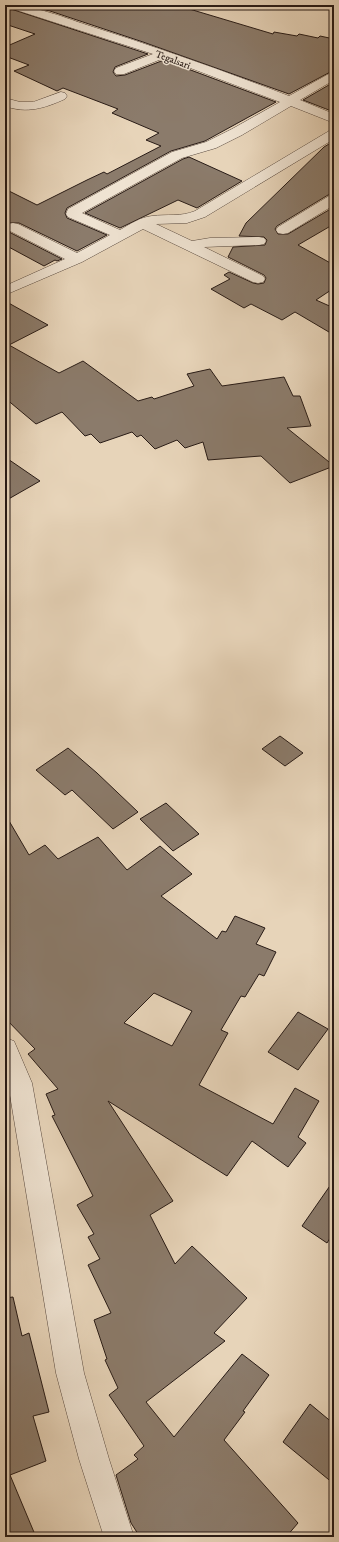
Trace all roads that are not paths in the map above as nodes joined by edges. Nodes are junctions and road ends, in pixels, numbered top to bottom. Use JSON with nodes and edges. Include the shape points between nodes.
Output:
{"nodes":[{"id":1,"x":11,"y":5,"type":"edge"},
{"id":2,"x":162,"y":55,"type":"junction"},
{"id":3,"x":120,"y":71,"type":"dead end"},
{"id":4,"x":334,"y":75,"type":"edge"},
{"id":5,"x":61,"y":96,"type":"dead end"},
{"id":6,"x":291,"y":101,"type":"junction"},
{"id":7,"x":5,"y":102,"type":"edge"},
{"id":8,"x":334,"y":119,"type":"edge"},
{"id":9,"x":334,"y":134,"type":"edge"},
{"id":10,"x":334,"y":199,"type":"edge"},
{"id":11,"x":143,"y":223,"type":"junction"},
{"id":12,"x":13,"y":227,"type":"dead end"},
{"id":13,"x":283,"y":230,"type":"dead end"},
{"id":14,"x":122,"y":235,"type":"junction"},
{"id":15,"x":259,"y":240,"type":"dead end"},
{"id":16,"x":190,"y":246,"type":"junction"},
{"id":17,"x":77,"y":259,"type":"junction"},
{"id":18,"x":258,"y":280,"type":"dead end"},
{"id":19,"x":5,"y":291,"type":"edge"},
{"id":20,"x":5,"y":1049,"type":"edge"},
{"id":21,"x":120,"y":1537,"type":"edge"}],
"edges":[{"from":1,"to":2,"type":"street","name":"Tegalsari"},
{"from":2,"to":3,"type":"street"},
{"from":2,"to":6,"type":"street","name":"Tegalsari"},
{"from":4,"to":6,"type":"street"},
{"from":5,"to":7,"type":"street","via":[[29,108]]},
{"from":6,"to":8,"type":"street","name":"Tegalsari"},
{"from":6,"to":14,"type":"street","via":[[211,144],[177,155],[73,212]]},
{"from":9,"to":11,"type":"street","via":[[200,214],[188,219],[152,220]]},
{"from":10,"to":13,"type":"street"},
{"from":11,"to":14,"type":"street"},
{"from":11,"to":16,"type":"street"},
{"from":12,"to":17,"type":"street"},
{"from":14,"to":17,"type":"street"},
{"from":15,"to":16,"type":"street","via":[[210,242]]},
{"from":16,"to":18,"type":"street"},
{"from":17,"to":19,"type":"street"},
{"from":20,"to":21,"type":"street","via":[[20,1083],[70,1373],[94,1459]]}]}
